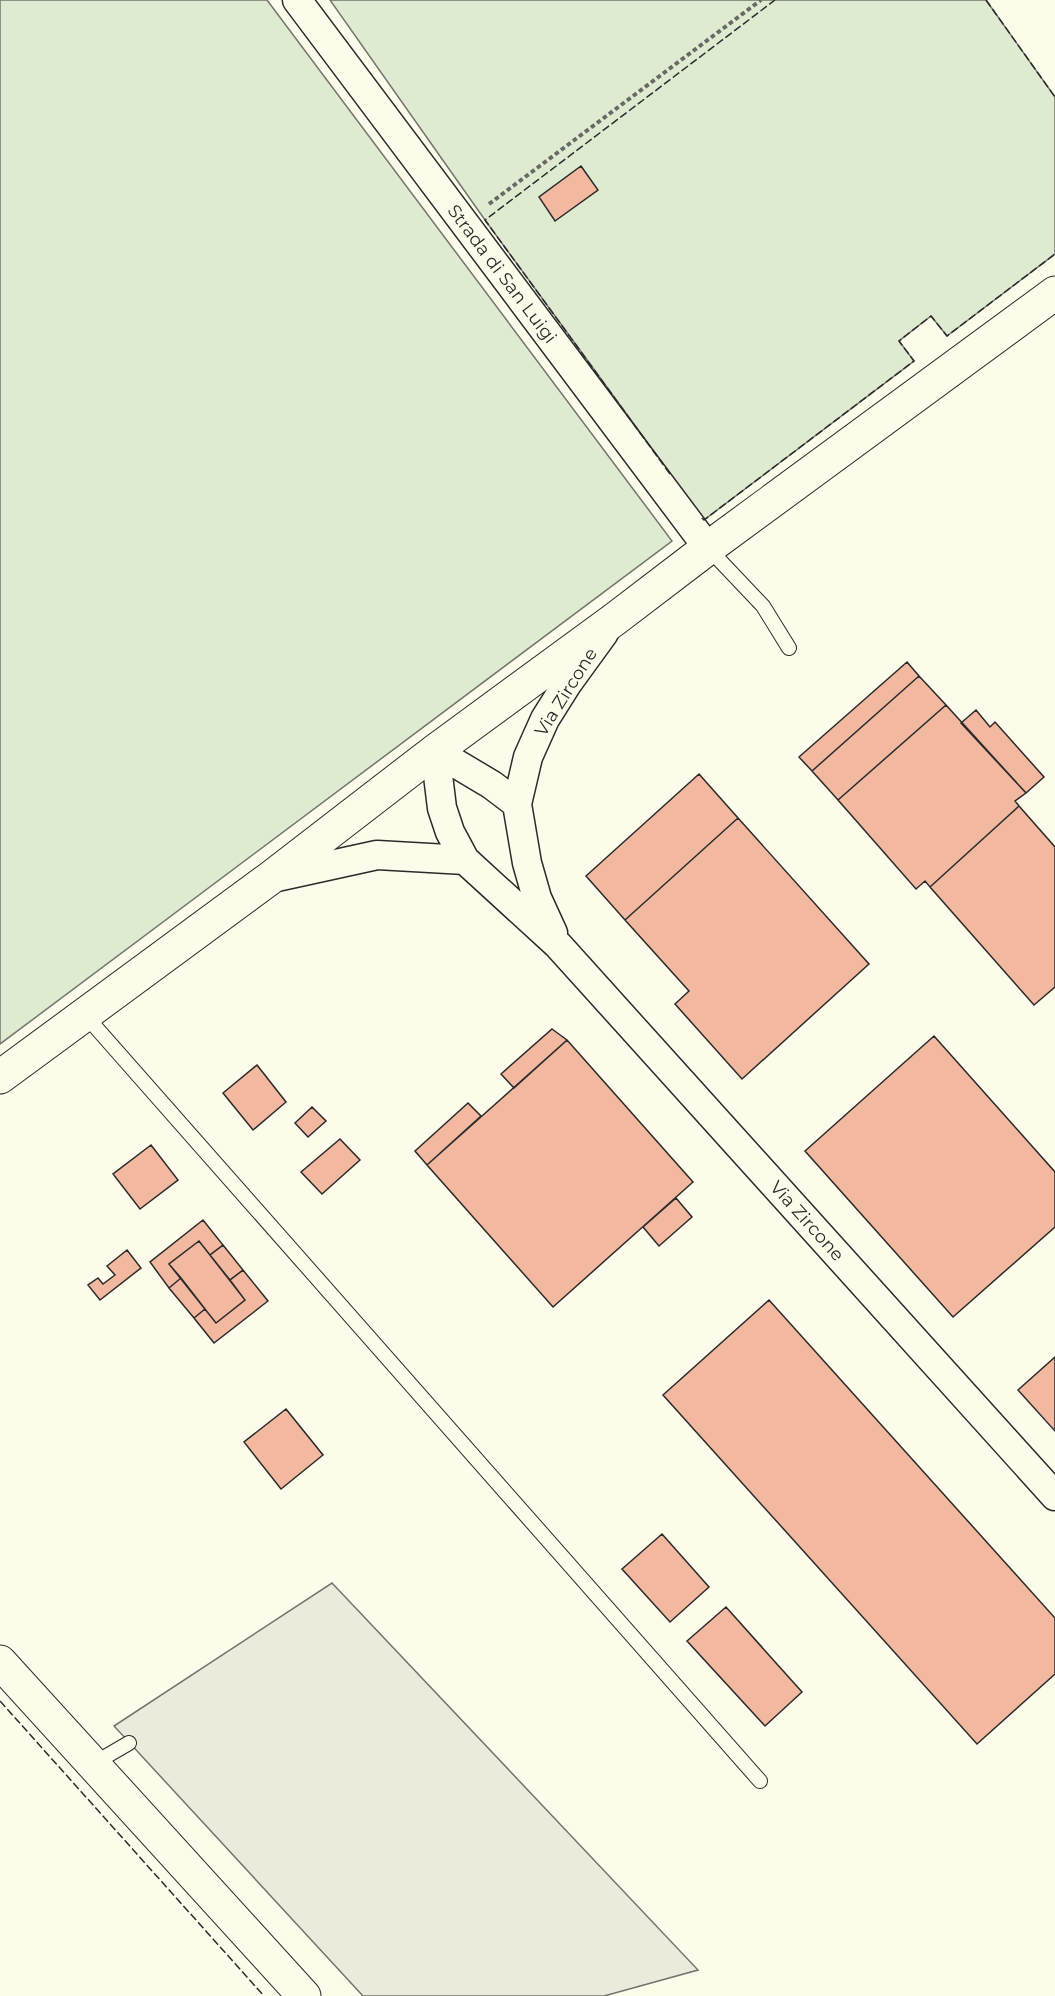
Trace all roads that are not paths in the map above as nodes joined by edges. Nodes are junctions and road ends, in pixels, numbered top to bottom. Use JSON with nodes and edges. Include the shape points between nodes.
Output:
{"nodes":[{"id":1,"x":297,"y":0,"type":"edge"},
{"id":2,"x":1055,"y":293,"type":"edge"},
{"id":3,"x":708,"y":548,"type":"junction"},
{"id":4,"x":615,"y":619,"type":"junction"},
{"id":5,"x":789,"y":648,"type":"dead end"},
{"id":6,"x":435,"y":751,"type":"junction"},
{"id":7,"x":517,"y":804,"type":"junction"},
{"id":8,"x":465,"y":860,"type":"junction"},
{"id":9,"x":270,"y":879,"type":"junction"},
{"id":10,"x":558,"y":945,"type":"junction"},
{"id":11,"x":84,"y":1014,"type":"junction"},
{"id":12,"x":0,"y":1077,"type":"edge"},
{"id":13,"x":1055,"y":1496,"type":"edge"},
{"id":14,"x":0,"y":1662,"type":"edge"},
{"id":15,"x":129,"y":1743,"type":"dead end"},
{"id":16,"x":93,"y":1764,"type":"junction"},
{"id":17,"x":760,"y":1781,"type":"dead end"},
{"id":18,"x":304,"y":1996,"type":"edge"}],
"edges":[{"from":1,"to":3,"type":"street","name":"Strada di San Luigi"},
{"from":2,"to":3,"type":"main road"},
{"from":3,"to":4,"type":"main road"},
{"from":3,"to":5,"type":"lane","via":[[763,606]]},
{"from":4,"to":6,"type":"main road"},
{"from":4,"to":7,"type":"street","name":"Via Zircone","via":[[545,719],[528,757]]},
{"from":6,"to":7,"type":"street"},
{"from":6,"to":8,"type":"street","name":"Via Zircone","via":[[442,808]]},
{"from":6,"to":9,"type":"main road"},
{"from":7,"to":10,"type":"street","name":"Via Zircone","via":[[537,898]]},
{"from":8,"to":9,"type":"street","via":[[377,855]]},
{"from":8,"to":10,"type":"street","name":"Via Zircone"},
{"from":9,"to":11,"type":"main road"},
{"from":10,"to":13,"type":"street","name":"Via Zircone"},
{"from":11,"to":12,"type":"main road"},
{"from":11,"to":17,"type":"lane"},
{"from":14,"to":16,"type":"main road"},
{"from":15,"to":16,"type":"lane"},
{"from":16,"to":18,"type":"main road"}]}
